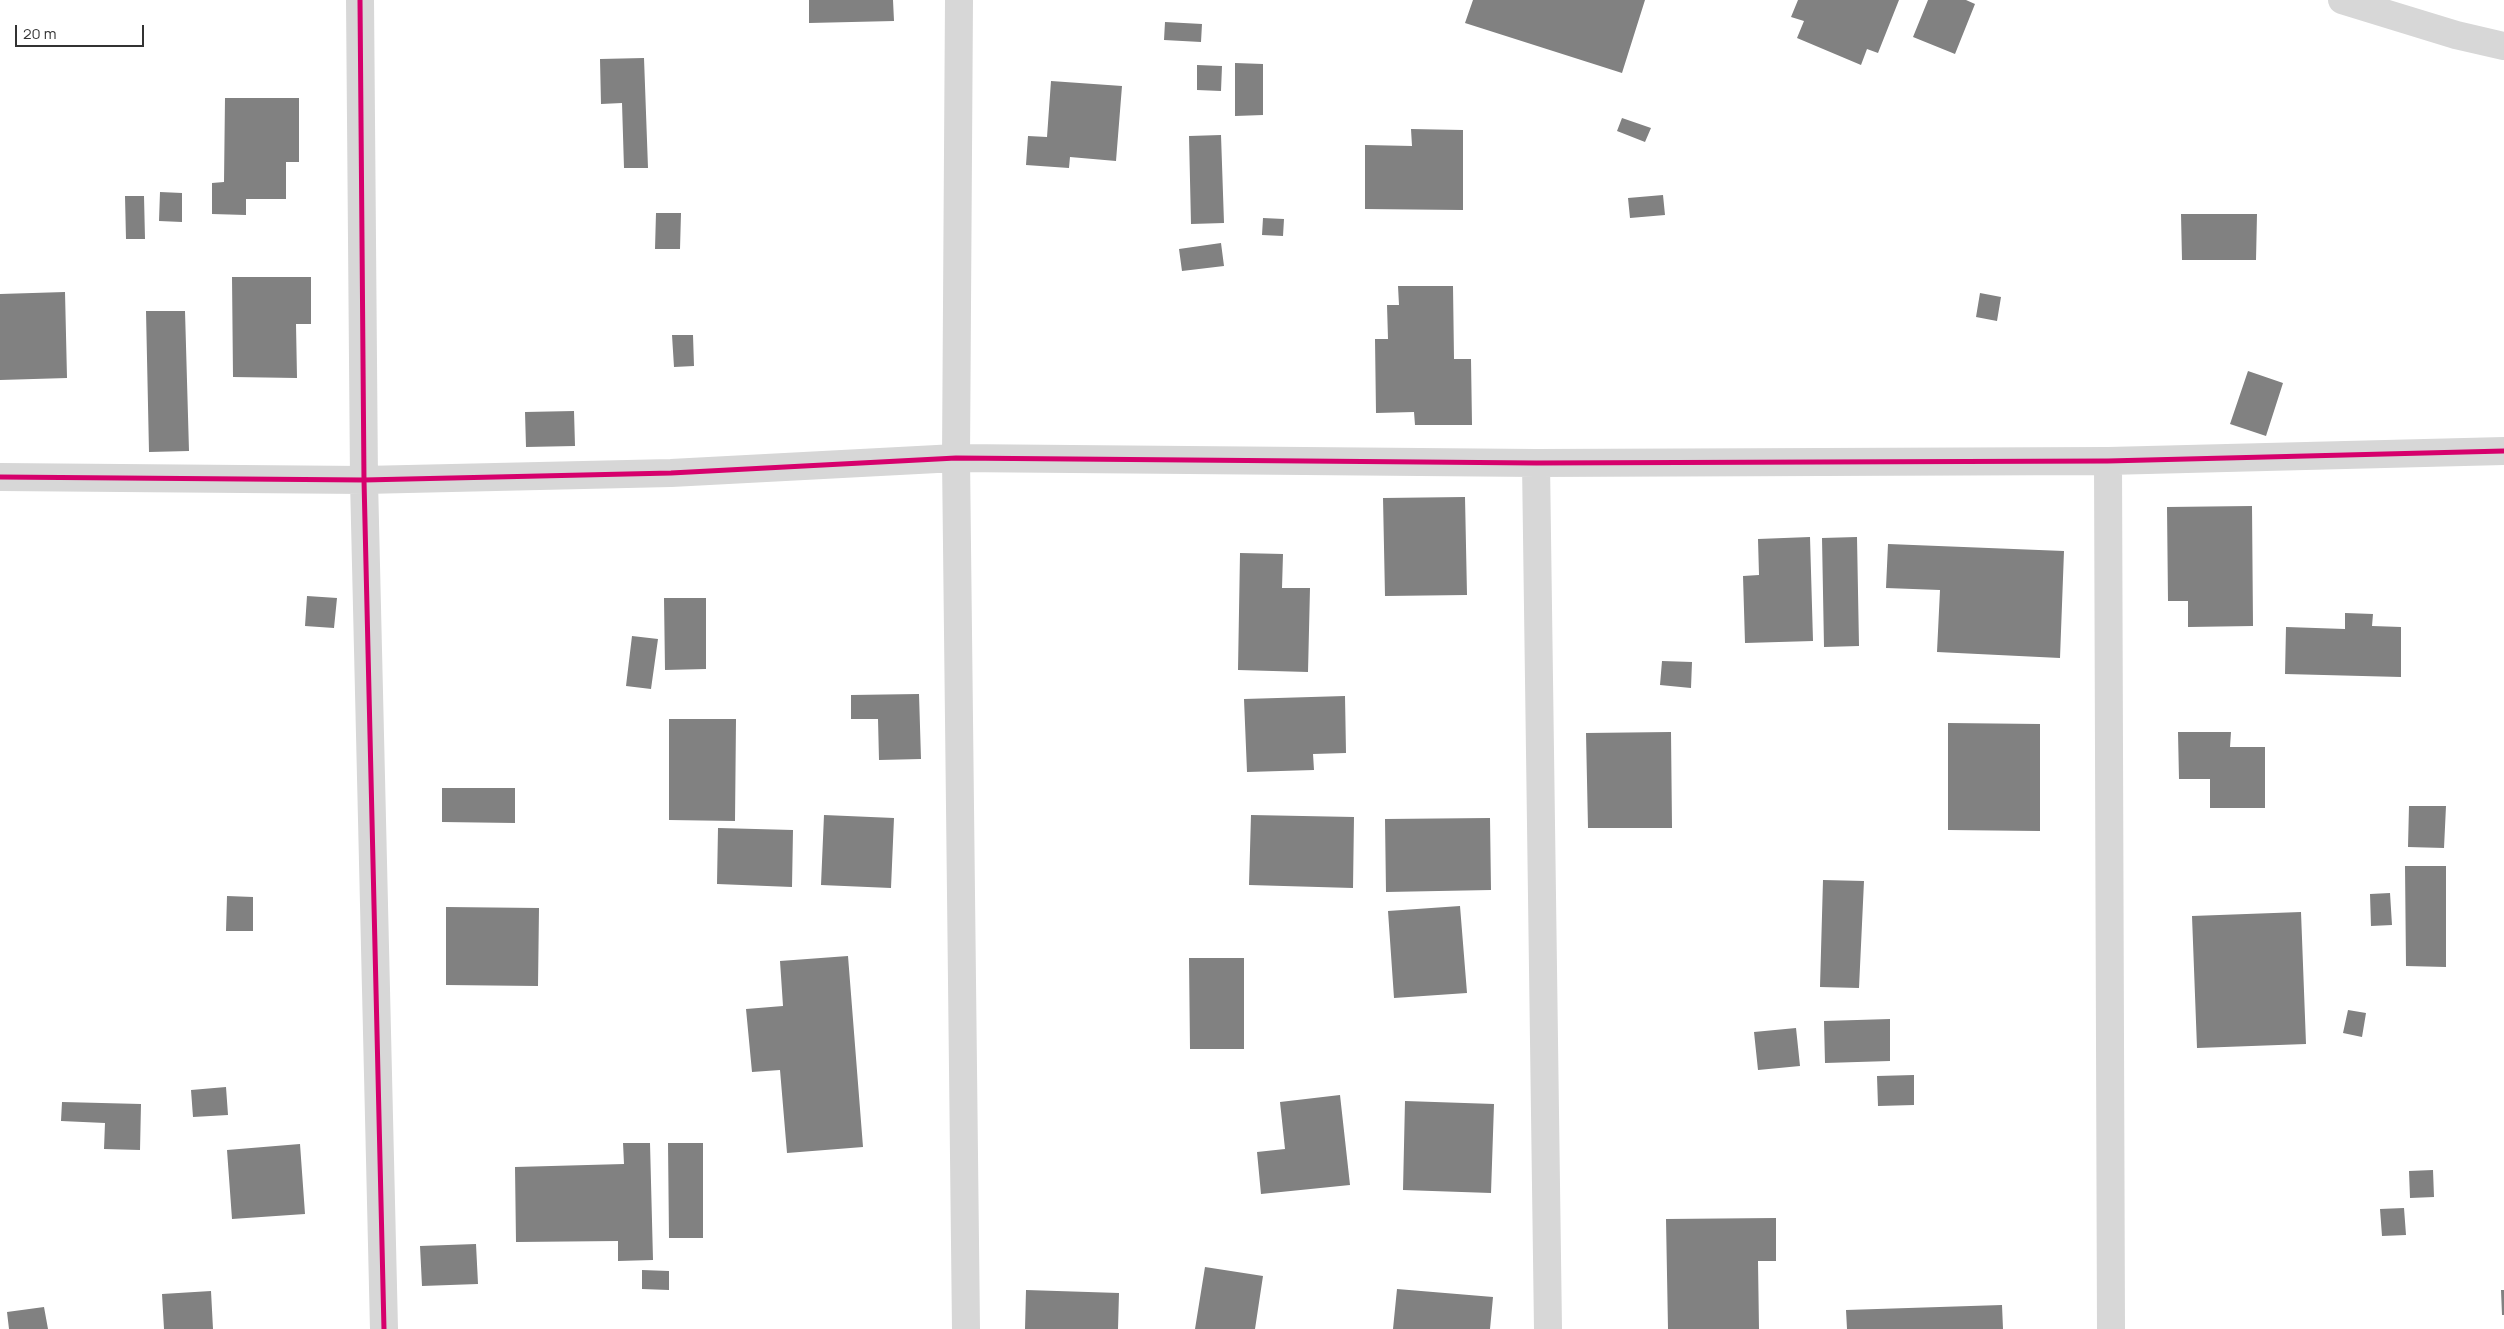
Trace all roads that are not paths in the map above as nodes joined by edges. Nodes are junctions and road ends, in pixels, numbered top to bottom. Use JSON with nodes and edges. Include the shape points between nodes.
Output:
{"nodes":[{"id":1,"x":360,"y":0,"type":"edge"},
{"id":2,"x":959,"y":0,"type":"edge"},
{"id":3,"x":2342,"y":0,"type":"edge"},
{"id":4,"x":2504,"y":46,"type":"edge"},
{"id":5,"x":2504,"y":451,"type":"edge"},
{"id":6,"x":956,"y":458,"type":"junction"},
{"id":7,"x":2108,"y":461,"type":"junction"},
{"id":8,"x":1536,"y":464,"type":"junction"},
{"id":9,"x":0,"y":477,"type":"edge"},
{"id":10,"x":364,"y":480,"type":"junction"},
{"id":11,"x":384,"y":1329,"type":"edge"},
{"id":12,"x":966,"y":1329,"type":"edge"},
{"id":13,"x":1548,"y":1329,"type":"edge"},
{"id":14,"x":2111,"y":1329,"type":"edge"}],
"edges":[{"from":1,"to":10,"type":"street"},
{"from":2,"to":6,"type":"street"},
{"from":3,"to":4,"type":"street","via":[[2456,35]]},
{"from":5,"to":7,"type":"street"},
{"from":6,"to":8,"type":"street"},
{"from":6,"to":10,"type":"street","via":[[671,473]]},
{"from":6,"to":12,"type":"street"},
{"from":7,"to":8,"type":"street"},
{"from":7,"to":14,"type":"street"},
{"from":8,"to":13,"type":"street"},
{"from":9,"to":10,"type":"street"},
{"from":10,"to":11,"type":"street"}]}
